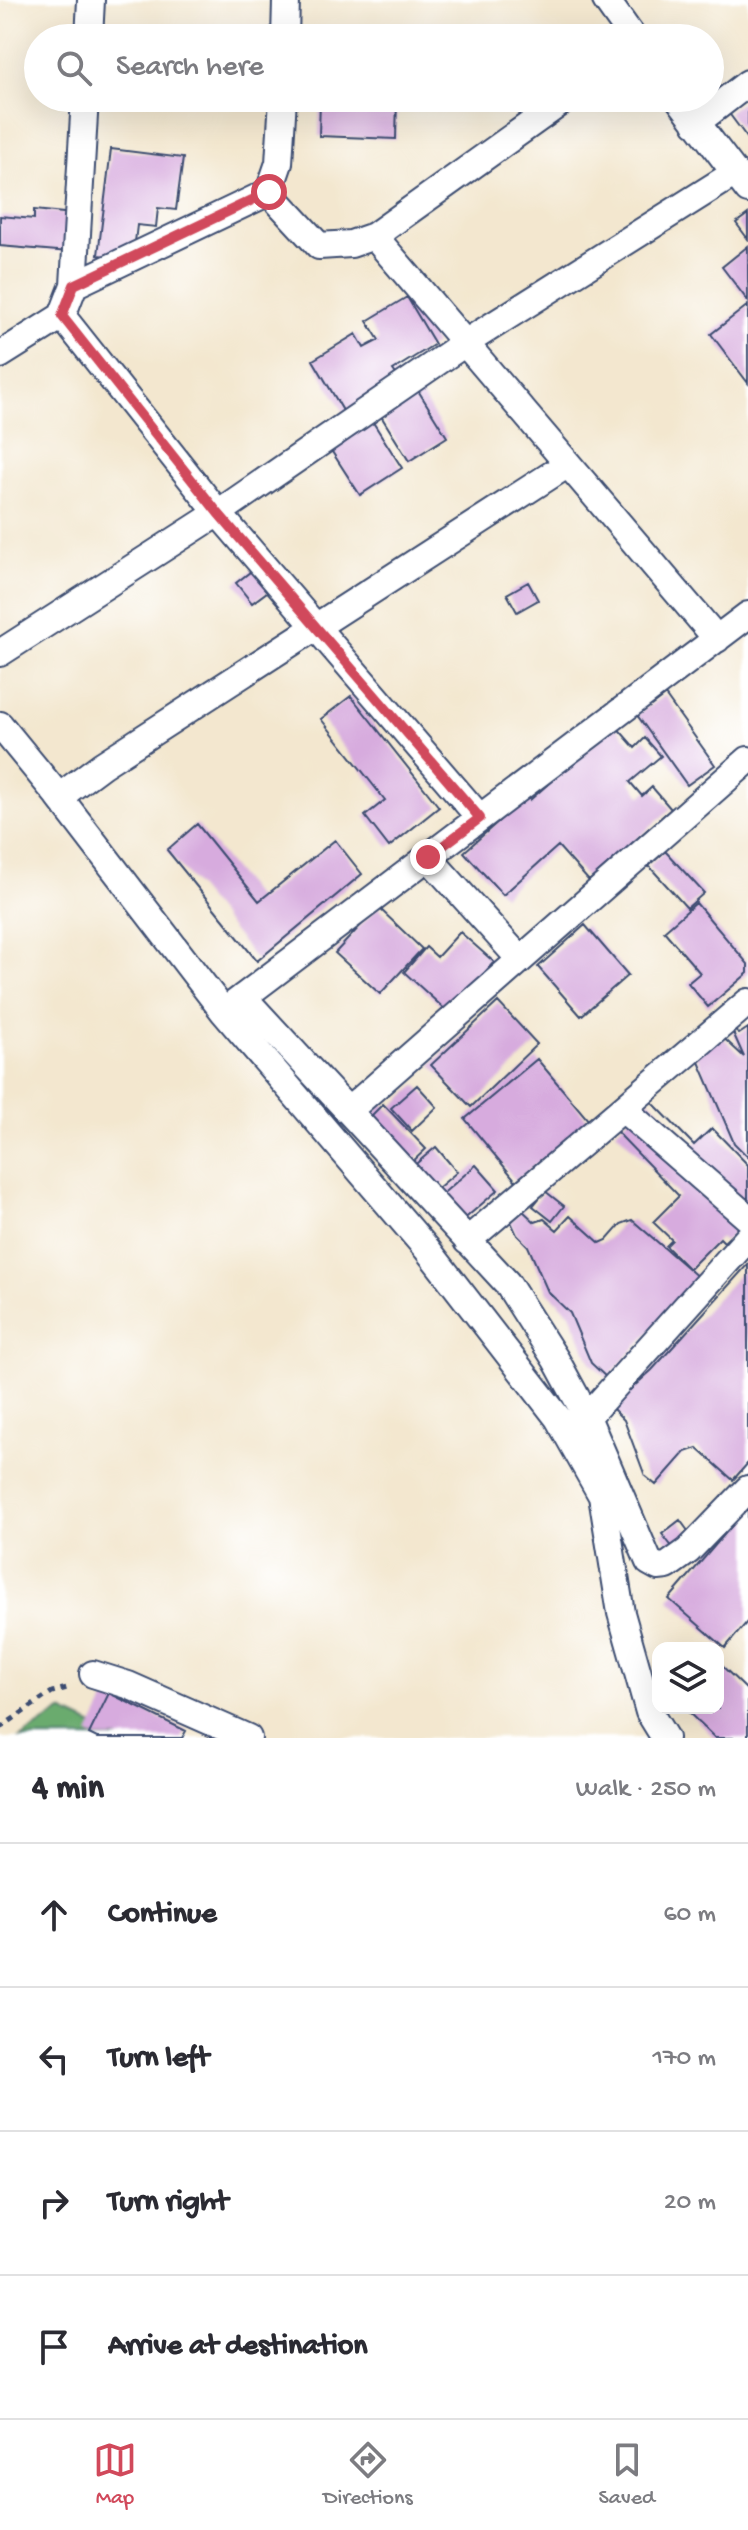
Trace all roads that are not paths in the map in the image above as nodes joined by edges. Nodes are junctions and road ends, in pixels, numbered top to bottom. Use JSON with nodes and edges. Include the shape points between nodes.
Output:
{"nodes":[{"id":1,"x":91,"y":0,"type":"edge"},
{"id":2,"x":286,"y":0,"type":"edge"},
{"id":3,"x":606,"y":0,"type":"edge"},
{"id":4,"x":90,"y":24,"type":"edge"},
{"id":5,"x":285,"y":24,"type":"edge"},
{"id":6,"x":623,"y":24,"type":"edge"},
{"id":7,"x":748,"y":83,"type":"edge"},
{"id":8,"x":724,"y":101,"type":"edge"},
{"id":9,"x":84,"y":112,"type":"edge"},
{"id":10,"x":282,"y":112,"type":"edge"},
{"id":11,"x":547,"y":112,"type":"edge"},
{"id":12,"x":688,"y":112,"type":"edge"},
{"id":13,"x":710,"y":112,"type":"edge"},
{"id":14,"x":696,"y":123,"type":"junction"},
{"id":15,"x":742,"y":182,"type":"edge"},
{"id":16,"x":269,"y":192,"type":"junction"},
{"id":17,"x":374,"y":236,"type":"junction"},
{"id":18,"x":74,"y":285,"type":"junction"},
{"id":19,"x":62,"y":316,"type":"junction"},
{"id":20,"x":465,"y":343,"type":"junction"},
{"id":21,"x":0,"y":355,"type":"edge"},
{"id":22,"x":568,"y":464,"type":"junction"},
{"id":23,"x":218,"y":513,"type":"junction"},
{"id":24,"x":748,"y":615,"type":"edge"},
{"id":25,"x":317,"y":627,"type":"junction"},
{"id":26,"x":717,"y":639,"type":"junction"},
{"id":27,"x":0,"y":653,"type":"edge"},
{"id":28,"x":0,"y":725,"type":"edge"},
{"id":29,"x":748,"y":760,"type":"edge"},
{"id":30,"x":59,"y":797,"type":"junction"},
{"id":31,"x":480,"y":818,"type":"junction"},
{"id":32,"x":428,"y":857,"type":"junction"},
{"id":33,"x":520,"y":959,"type":"junction"},
{"id":34,"x":748,"y":1002,"type":"edge"},
{"id":35,"x":234,"y":1004,"type":"junction"},
{"id":36,"x":623,"y":1109,"type":"junction"},
{"id":37,"x":348,"y":1111,"type":"junction"},
{"id":38,"x":748,"y":1218,"type":"edge"},
{"id":39,"x":748,"y":1238,"type":"edge"},
{"id":40,"x":467,"y":1241,"type":"junction"},
{"id":41,"x":587,"y":1417,"type":"junction"},
{"id":42,"x":748,"y":1489,"type":"edge"},
{"id":43,"x":93,"y":1674,"type":"road end"},
{"id":44,"x":248,"y":1738,"type":"edge"},
{"id":45,"x":665,"y":1738,"type":"edge"}],
"edges":[{"from":1,"to":4,"type":"street"},
{"from":2,"to":5,"type":"street"},
{"from":3,"to":6,"type":"street"},
{"from":7,"to":8,"type":"street"},
{"from":9,"to":18,"type":"street"},
{"from":10,"to":16,"type":"street","via":[[279,163]]},
{"from":11,"to":17,"type":"street"},
{"from":12,"to":14,"type":"street"},
{"from":13,"to":14,"type":"street"},
{"from":14,"to":15,"type":"street"},
{"from":15,"to":20,"type":"street"},
{"from":16,"to":17,"type":"street","via":[[319,246]]},
{"from":16,"to":18,"type":"street"},
{"from":17,"to":20,"type":"street"},
{"from":18,"to":19,"type":"street"},
{"from":19,"to":21,"type":"street"},
{"from":19,"to":23,"type":"street"},
{"from":20,"to":22,"type":"street"},
{"from":20,"to":23,"type":"street"},
{"from":22,"to":25,"type":"street"},
{"from":22,"to":26,"type":"street"},
{"from":23,"to":25,"type":"street"},
{"from":23,"to":27,"type":"street"},
{"from":24,"to":26,"type":"street"},
{"from":25,"to":30,"type":"street"},
{"from":25,"to":31,"type":"street"},
{"from":26,"to":31,"type":"street"},
{"from":28,"to":30,"type":"street"},
{"from":29,"to":33,"type":"street"},
{"from":30,"to":35,"type":"street"},
{"from":31,"to":32,"type":"street"},
{"from":32,"to":33,"type":"street"},
{"from":32,"to":35,"type":"street"},
{"from":33,"to":37,"type":"street"},
{"from":34,"to":36,"type":"street"},
{"from":35,"to":37,"type":"street"},
{"from":35,"to":45,"type":"street","via":[[558,1418],[602,1496],[621,1613],[649,1712]]},
{"from":36,"to":38,"type":"street"},
{"from":36,"to":40,"type":"street"},
{"from":37,"to":40,"type":"street"},
{"from":39,"to":41,"type":"street"},
{"from":40,"to":41,"type":"street","via":[[507,1283]]},
{"from":41,"to":42,"type":"street","via":[[649,1562],[658,1567],[678,1560]]},
{"from":43,"to":44,"type":"street"}]}
